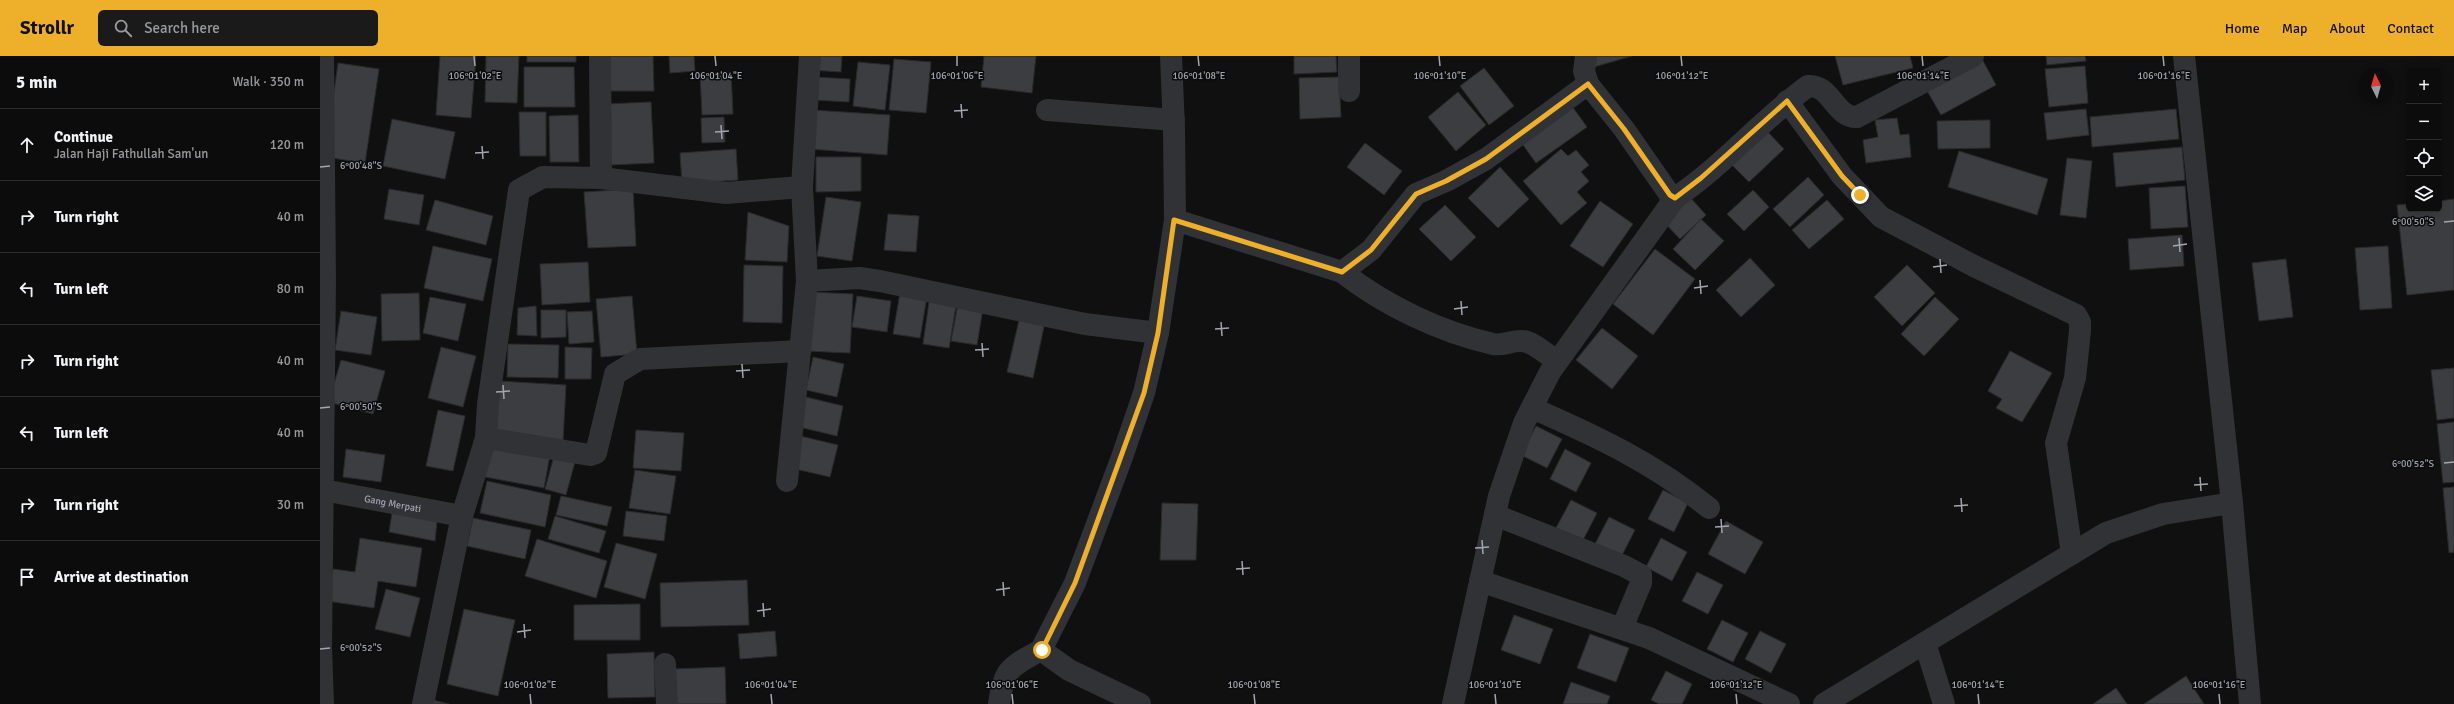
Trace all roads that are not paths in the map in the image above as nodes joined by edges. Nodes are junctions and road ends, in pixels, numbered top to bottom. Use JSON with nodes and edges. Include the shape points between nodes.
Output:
{"nodes":[{"id":1,"x":323,"y":56,"type":"edge"},
{"id":2,"x":600,"y":56,"type":"edge"},
{"id":3,"x":810,"y":56,"type":"edge"},
{"id":4,"x":1171,"y":56,"type":"edge"},
{"id":5,"x":1349,"y":56,"type":"edge"},
{"id":6,"x":1586,"y":56,"type":"edge"},
{"id":7,"x":1973,"y":56,"type":"edge"},
{"id":8,"x":2184,"y":56,"type":"edge"},
{"id":9,"x":1588,"y":84,"type":"junction"},
{"id":10,"x":322,"y":88,"type":"edge"},
{"id":11,"x":1349,"y":91,"type":"dead end"},
{"id":12,"x":1787,"y":101,"type":"junction"},
{"id":13,"x":1047,"y":110,"type":"dead end"},
{"id":14,"x":1174,"y":120,"type":"junction"},
{"id":15,"x":601,"y":178,"type":"junction"},
{"id":16,"x":802,"y":187,"type":"junction"},
{"id":17,"x":1675,"y":198,"type":"junction"},
{"id":18,"x":1174,"y":220,"type":"junction"},
{"id":19,"x":1342,"y":272,"type":"junction"},
{"id":20,"x":323,"y":281,"type":"edge"},
{"id":21,"x":807,"y":281,"type":"junction"},
{"id":22,"x":1158,"y":333,"type":"junction"},
{"id":23,"x":800,"y":352,"type":"junction"},
{"id":24,"x":1557,"y":361,"type":"junction"},
{"id":25,"x":1532,"y":408,"type":"junction"},
{"id":26,"x":486,"y":438,"type":"junction"},
{"id":27,"x":787,"y":481,"type":"dead end"},
{"id":28,"x":323,"y":490,"type":"junction"},
{"id":29,"x":2232,"y":503,"type":"junction"},
{"id":30,"x":1709,"y":508,"type":"dead end"},
{"id":31,"x":1495,"y":515,"type":"junction"},
{"id":32,"x":462,"y":516,"type":"junction"},
{"id":33,"x":2072,"y":554,"type":"junction"},
{"id":34,"x":1480,"y":581,"type":"junction"},
{"id":35,"x":1622,"y":628,"type":"junction"},
{"id":36,"x":1925,"y":643,"type":"junction"},
{"id":37,"x":1042,"y":650,"type":"junction"},
{"id":38,"x":665,"y":664,"type":"dead end"},
{"id":39,"x":323,"y":704,"type":"edge"},
{"id":40,"x":423,"y":704,"type":"edge"},
{"id":41,"x":667,"y":704,"type":"edge"},
{"id":42,"x":999,"y":704,"type":"edge"},
{"id":43,"x":1140,"y":704,"type":"edge"},
{"id":44,"x":1453,"y":704,"type":"edge"},
{"id":45,"x":1788,"y":704,"type":"edge"},
{"id":46,"x":1824,"y":704,"type":"edge"},
{"id":47,"x":1944,"y":704,"type":"edge"},
{"id":48,"x":2250,"y":704,"type":"edge"}],
"edges":[{"from":1,"to":10,"type":"street"},
{"from":2,"to":15,"type":"street"},
{"from":3,"to":16,"type":"street"},
{"from":4,"to":14,"type":"street"},
{"from":5,"to":11,"type":"street"},
{"from":6,"to":9,"type":"street","via":[[1584,71]]},
{"from":7,"to":12,"type":"street","via":[[1857,117],[1845,115],[1821,88],[1815,86],[1808,86]]},
{"from":8,"to":29,"type":"street"},
{"from":9,"to":17,"type":"street","via":[[1624,129],[1670,195]]},
{"from":9,"to":19,"type":"street","via":[[1486,159],[1416,194],[1371,250]]},
{"from":10,"to":20,"type":"street"},
{"from":12,"to":17,"type":"street"},
{"from":12,"to":33,"type":"street","via":[[1842,176],[1882,216],[1974,266],[2076,314],[2080,322],[2080,331],[2075,378],[2056,443]]},
{"from":13,"to":14,"type":"street"},
{"from":14,"to":18,"type":"street"},
{"from":15,"to":16,"type":"street","via":[[726,193]]},
{"from":15,"to":26,"type":"street","via":[[544,177],[519,190],[488,404]]},
{"from":16,"to":21,"type":"street"},
{"from":17,"to":24,"type":"street"},
{"from":18,"to":19,"type":"street"},
{"from":18,"to":22,"type":"street"},
{"from":19,"to":24,"type":"street","via":[[1399,309],[1453,332],[1494,345],[1524,341]]},
{"from":20,"to":28,"type":"street"},
{"from":21,"to":22,"type":"street","via":[[859,278],[880,281],[1085,324]]},
{"from":21,"to":23,"type":"street"},
{"from":22,"to":37,"type":"street","via":[[1144,393],[1122,457],[1075,583]]},
{"from":23,"to":26,"type":"street","via":[[640,359],[626,365],[615,374],[596,453],[590,455]]},
{"from":23,"to":27,"type":"street"},
{"from":24,"to":25,"type":"street"},
{"from":25,"to":30,"type":"street","via":[[1644,462]]},
{"from":25,"to":31,"type":"street","via":[[1524,423]]},
{"from":26,"to":32,"type":"street"},
{"from":28,"to":32,"type":"street","name":"Gang Merpati"},
{"from":28,"to":39,"type":"street"},
{"from":29,"to":33,"type":"street","via":[[2163,514],[2134,522],[2106,533]]},
{"from":29,"to":48,"type":"street"},
{"from":31,"to":34,"type":"street"},
{"from":31,"to":35,"type":"street","via":[[1641,575],[1641,583]]},
{"from":32,"to":40,"type":"street"},
{"from":33,"to":36,"type":"street"},
{"from":34,"to":35,"type":"street"},
{"from":34,"to":44,"type":"street"},
{"from":35,"to":45,"type":"street"},
{"from":36,"to":46,"type":"street"},
{"from":36,"to":47,"type":"street"},
{"from":37,"to":42,"type":"street","via":[[1015,665],[1004,676]]},
{"from":37,"to":43,"type":"street","via":[[1069,670]]},
{"from":38,"to":41,"type":"street"}]}
